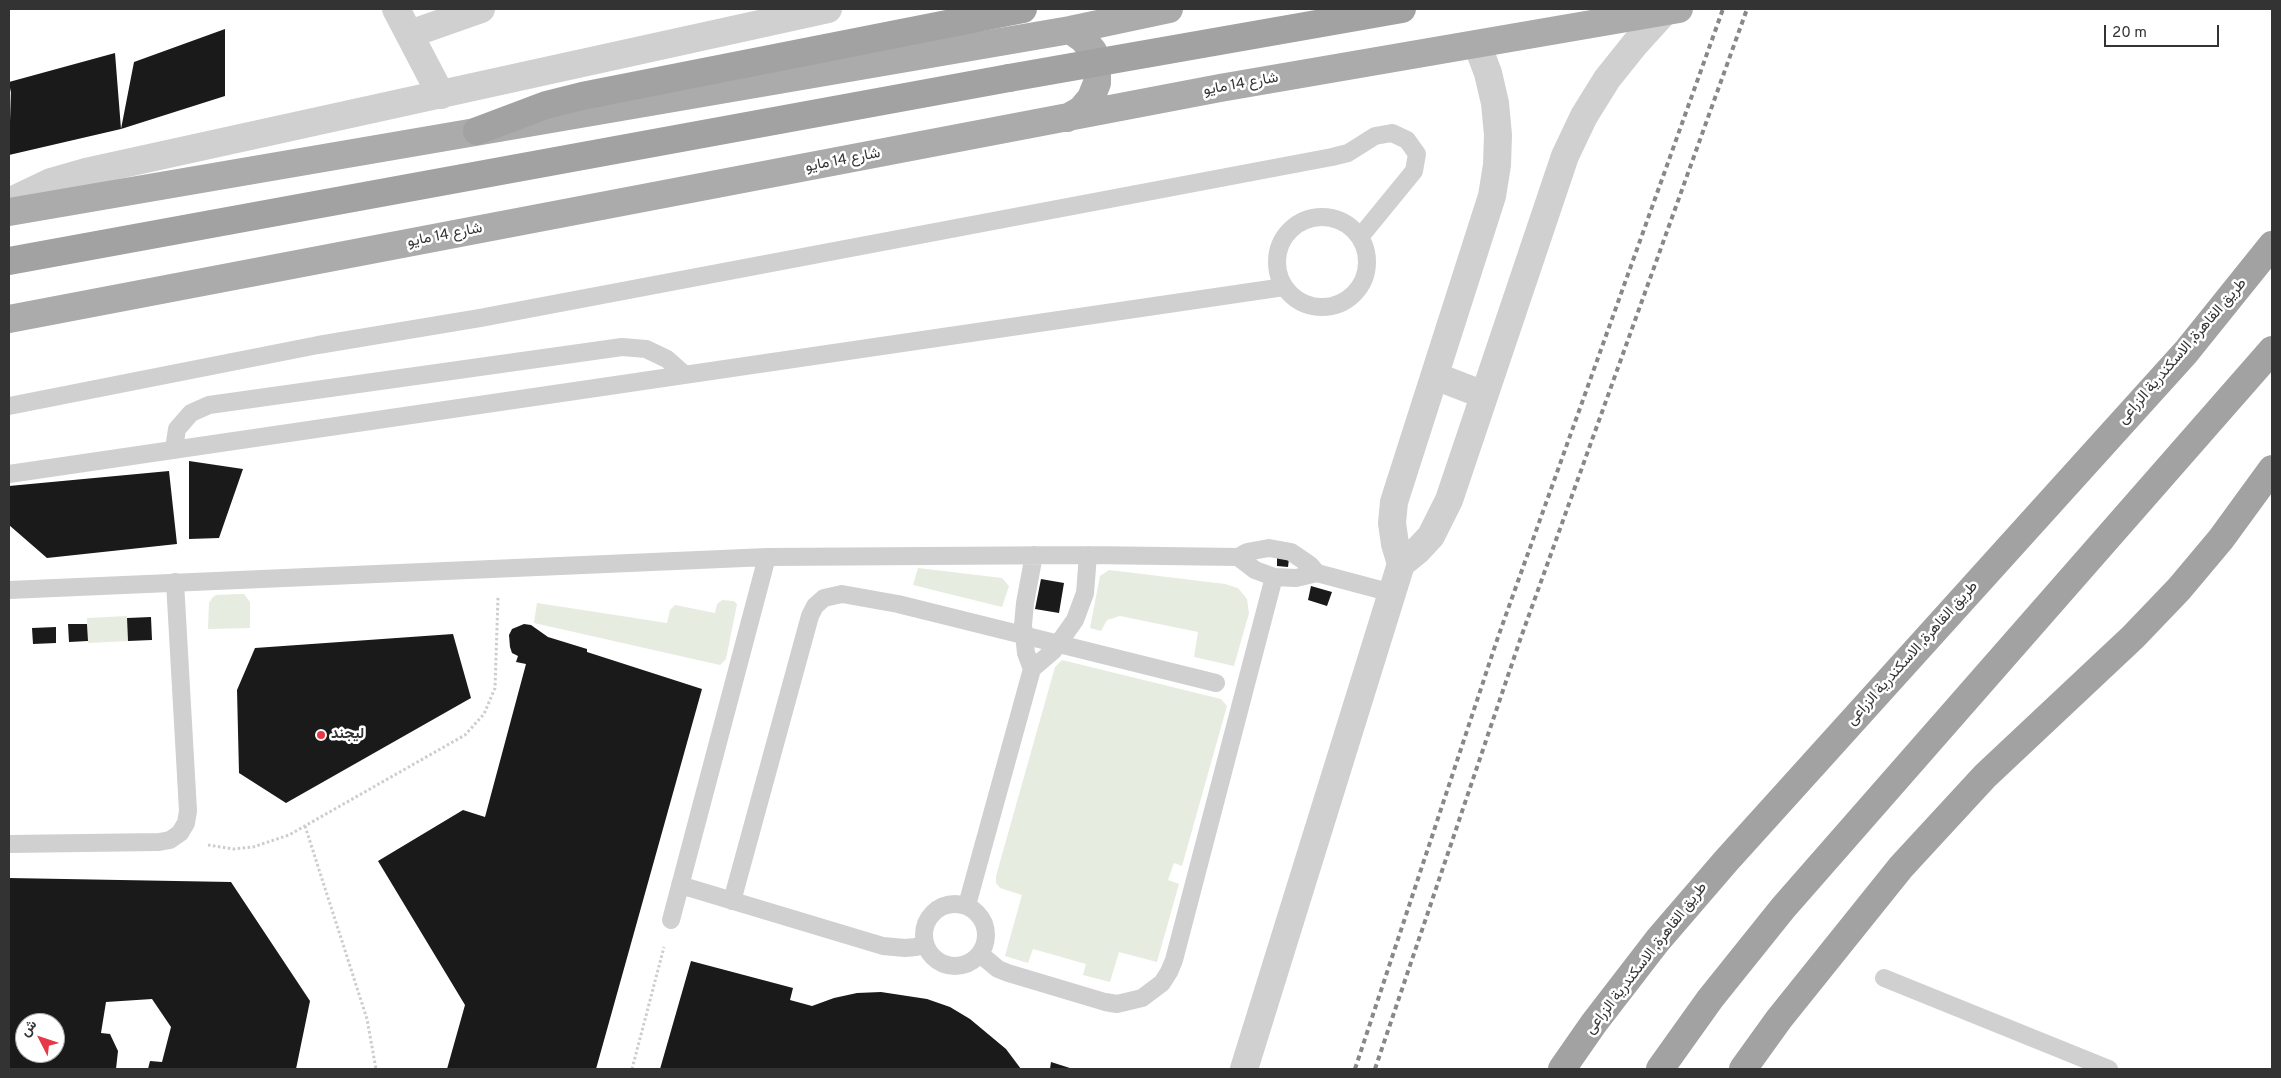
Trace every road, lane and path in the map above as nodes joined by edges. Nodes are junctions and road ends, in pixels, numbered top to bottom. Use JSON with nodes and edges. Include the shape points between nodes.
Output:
{"nodes":[{"id":1,"x":396,"y":9,"type":"edge"},
{"id":2,"x":481,"y":9,"type":"edge"},
{"id":3,"x":828,"y":9,"type":"edge"},
{"id":4,"x":1023,"y":9,"type":"edge"},
{"id":5,"x":1169,"y":9,"type":"edge"},
{"id":6,"x":1402,"y":9,"type":"edge"},
{"id":7,"x":1672,"y":10,"type":"edge"},
{"id":8,"x":1070,"y":30,"type":"junction"},
{"id":9,"x":410,"y":34,"type":"junction"},
{"id":10,"x":1477,"y":44,"type":"junction"},
{"id":11,"x":441,"y":94,"type":"junction"},
{"id":12,"x":1067,"y":118,"type":"junction"},
{"id":13,"x":477,"y":131,"type":"junction"},
{"id":14,"x":9,"y":202,"type":"edge"},
{"id":15,"x":9,"y":212,"type":"edge"},
{"id":16,"x":1360,"y":237,"type":"junction"},
{"id":17,"x":2272,"y":245,"type":"edge"},
{"id":18,"x":9,"y":261,"type":"edge"},
{"id":19,"x":1284,"y":286,"type":"junction"},
{"id":20,"x":9,"y":319,"type":"edge"},
{"id":21,"x":2272,"y":350,"type":"edge"},
{"id":22,"x":685,"y":375,"type":"junction"},
{"id":23,"x":1435,"y":376,"type":"junction"},
{"id":24,"x":1484,"y":395,"type":"junction"},
{"id":25,"x":9,"y":406,"type":"edge"},
{"id":26,"x":174,"y":449,"type":"junction"},
{"id":27,"x":2272,"y":469,"type":"edge"},
{"id":28,"x":9,"y":474,"type":"edge"},
{"id":29,"x":1034,"y":555,"type":"junction"},
{"id":30,"x":1088,"y":555,"type":"junction"},
{"id":31,"x":766,"y":556,"type":"junction"},
{"id":32,"x":1238,"y":557,"type":"junction"},
{"id":33,"x":1401,"y":564,"type":"junction"},
{"id":34,"x":499,"y":569,"type":"junction"},
{"id":35,"x":1317,"y":573,"type":"junction"},
{"id":36,"x":1274,"y":577,"type":"junction"},
{"id":37,"x":175,"y":582,"type":"junction"},
{"id":38,"x":9,"y":590,"type":"edge"},
{"id":39,"x":1392,"y":593,"type":"junction"},
{"id":40,"x":1023,"y":636,"type":"junction"},
{"id":41,"x":1059,"y":644,"type":"junction"},
{"id":42,"x":1032,"y":669,"type":"junction"},
{"id":43,"x":1216,"y":683,"type":"dead end"},
{"id":44,"x":305,"y":826,"type":"junction"},
{"id":45,"x":180,"y":833,"type":"junction"},
{"id":46,"x":9,"y":844,"type":"edge"},
{"id":47,"x":680,"y":885,"type":"junction"},
{"id":48,"x":732,"y":900,"type":"junction"},
{"id":49,"x":967,"y":905,"type":"junction"},
{"id":50,"x":671,"y":920,"type":"joint"},
{"id":51,"x":925,"y":942,"type":"junction"},
{"id":52,"x":980,"y":954,"type":"junction"},
{"id":53,"x":1884,"y":978,"type":"dead end"},
{"id":54,"x":376,"y":1069,"type":"edge"},
{"id":55,"x":632,"y":1069,"type":"edge"},
{"id":56,"x":1244,"y":1069,"type":"edge"},
{"id":57,"x":1562,"y":1069,"type":"edge"},
{"id":58,"x":1660,"y":1069,"type":"edge"},
{"id":59,"x":1743,"y":1069,"type":"edge"},
{"id":60,"x":2109,"y":1069,"type":"edge"}],
"edges":[{"from":1,"to":9,"type":"street"},
{"from":2,"to":9,"type":"street"},
{"from":3,"to":11,"type":"street"},
{"from":4,"to":13,"type":"highway","via":[[582,96],[537,108]]},
{"from":5,"to":8,"type":"main road"},
{"from":6,"to":18,"type":"highway","bridge":true},
{"from":7,"to":10,"type":"main road","name":"شارع 14 مايو"},
{"from":7,"to":24,"type":"street","via":[[1635,44],[1584,116],[1565,156]]},
{"from":8,"to":12,"type":"main road","via":[[1093,51],[1097,83],[1081,110]]},
{"from":8,"to":13,"type":"main road"},
{"from":9,"to":11,"type":"street"},
{"from":10,"to":12,"type":"main road","name":"شارع 14 مايو"},
{"from":10,"to":23,"type":"street","via":[[1495,103],[1497,166],[1492,196]]},
{"from":11,"to":14,"type":"street","via":[[86,172],[51,182]]},
{"from":12,"to":20,"type":"main road","name":"شارع 14 مايو"},
{"from":13,"to":15,"type":"main road"},
{"from":16,"to":19,"type":"lane","via":[[1346,224],[1327,217],[1307,220],[1290,231],[1279,248],[1277,268]]},
{"from":16,"to":19,"type":"lane","via":[[1367,256],[1365,277],[1354,294],[1338,304],[1318,307],[1298,301]]},
{"from":16,"to":25,"type":"lane","via":[[1414,171],[1416,154],[1407,140],[1392,133],[1375,136],[1348,153],[1332,158],[308,347]]},
{"from":17,"to":57,"type":"highway","name":"طريق القاهرة, الاسكندرية الزراعى","via":[[2186,352],[1726,861],[1658,940]]},
{"from":19,"to":22,"type":"lane"},
{"from":21,"to":58,"type":"highway","via":[[1784,908]]},
{"from":22,"to":26,"type":"lane"},
{"from":22,"to":26,"type":"lane","via":[[667,359],[646,349],[622,347],[209,405],[191,413],[178,429]]},
{"from":23,"to":24,"type":"street"},
{"from":23,"to":33,"type":"street","via":[[1394,502],[1392,523]]},
{"from":24,"to":33,"type":"street","via":[[1441,519],[1422,546]]},
{"from":26,"to":28,"type":"lane"},
{"from":27,"to":59,"type":"highway","via":[[2179,590],[1985,776],[1901,867]]},
{"from":29,"to":30,"type":"lane"},
{"from":29,"to":31,"type":"lane"},
{"from":29,"to":40,"type":"lane"},
{"from":30,"to":32,"type":"lane"},
{"from":30,"to":41,"type":"lane","via":[[1085,593],[1075,620]]},
{"from":31,"to":34,"type":"lane"},
{"from":31,"to":47,"type":"lane"},
{"from":32,"to":35,"type":"lane","via":[[1258,549],[1280,549],[1300,558]]},
{"from":32,"to":36,"type":"lane","via":[[1255,570]]},
{"from":33,"to":39,"type":"street"},
{"from":34,"to":37,"type":"lane"},
{"from":34,"to":44,"type":"path","via":[[497,674],[484,714],[465,735]]},
{"from":35,"to":36,"type":"lane","via":[[1296,578]]},
{"from":35,"to":39,"type":"lane"},
{"from":36,"to":52,"type":"lane","via":[[1174,960],[1162,983],[1142,998],[1117,1004],[1008,973]]},
{"from":37,"to":38,"type":"lane"},
{"from":37,"to":45,"type":"lane","via":[[188,811]]},
{"from":39,"to":56,"type":"street"},
{"from":40,"to":41,"type":"lane"},
{"from":40,"to":42,"type":"lane"},
{"from":40,"to":48,"type":"lane","via":[[898,604],[842,594],[830,595],[819,601],[810,616]]},
{"from":41,"to":42,"type":"lane"},
{"from":41,"to":43,"type":"lane"},
{"from":42,"to":49,"type":"lane"},
{"from":44,"to":45,"type":"path","via":[[271,842],[234,848],[197,842]]},
{"from":44,"to":54,"type":"path","via":[[367,1019]]},
{"from":45,"to":46,"type":"lane","via":[[170,840],[158,842]]},
{"from":47,"to":48,"type":"lane"},
{"from":47,"to":50,"type":"lane"},
{"from":48,"to":51,"type":"lane","via":[[882,946],[916,947]]},
{"from":49,"to":51,"type":"lane","via":[[956,903],[934,911],[927,920]]},
{"from":49,"to":52,"type":"lane","via":[[977,912],[985,927],[985,944]]},
{"from":50,"to":55,"type":"path"},
{"from":51,"to":52,"type":"lane","via":[[929,953],[948,966],[960,966]]},
{"from":53,"to":60,"type":"lane"}]}
